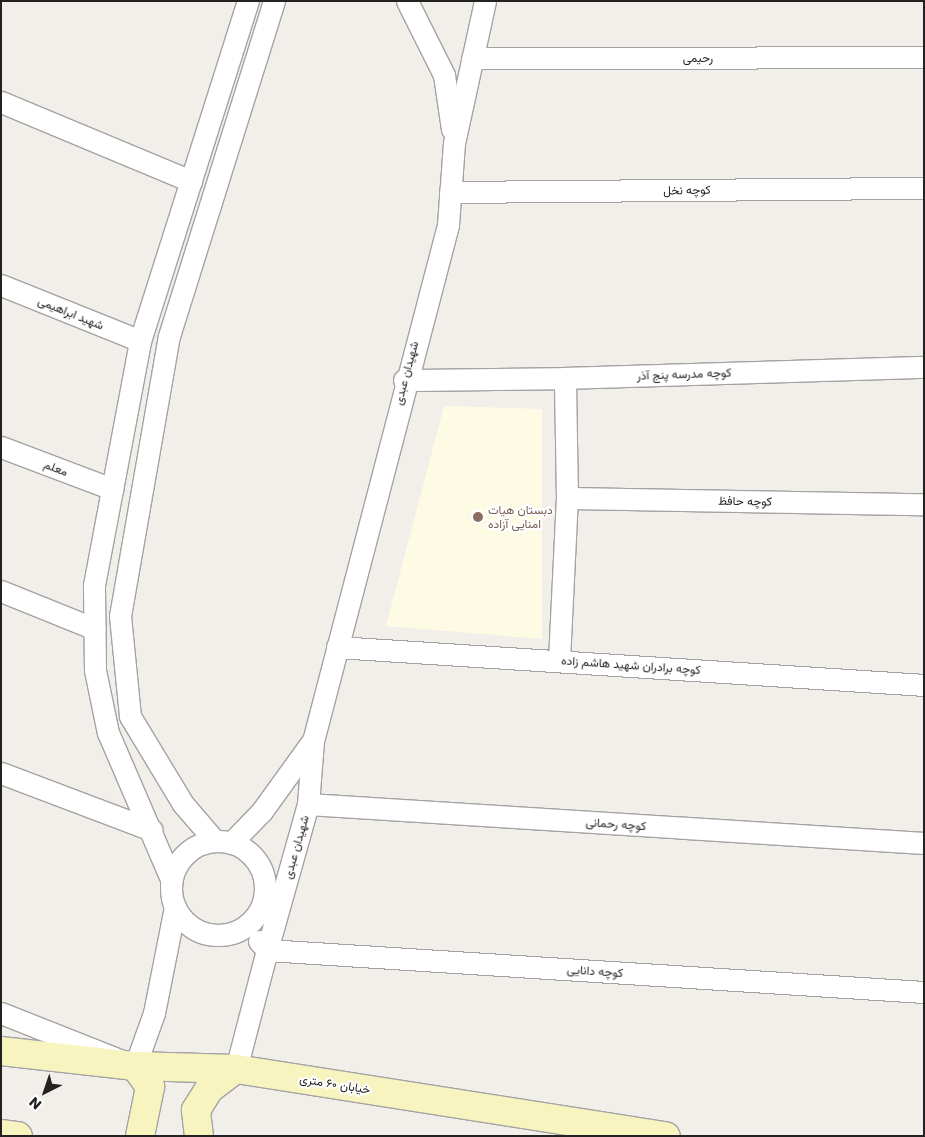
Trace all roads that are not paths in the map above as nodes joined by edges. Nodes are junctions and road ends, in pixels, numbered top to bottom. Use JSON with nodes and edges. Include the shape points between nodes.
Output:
{"nodes":[{"id":1,"x":248,"y":1,"type":"edge"},
{"id":2,"x":274,"y":1,"type":"edge"},
{"id":3,"x":407,"y":1,"type":"edge"},
{"id":4,"x":481,"y":2,"type":"edge"},
{"id":5,"x":924,"y":57,"type":"edge"},
{"id":6,"x":472,"y":58,"type":"junction"},
{"id":7,"x":1,"y":102,"type":"edge"},
{"id":8,"x":454,"y":143,"type":"junction"},
{"id":9,"x":191,"y":181,"type":"junction"},
{"id":10,"x":924,"y":188,"type":"edge"},
{"id":11,"x":450,"y":192,"type":"junction"},
{"id":12,"x":1,"y":285,"type":"edge"},
{"id":13,"x":140,"y":341,"type":"junction"},
{"id":14,"x":924,"y":368,"type":"edge"},
{"id":15,"x":565,"y":378,"type":"junction"},
{"id":16,"x":404,"y":380,"type":"junction"},
{"id":17,"x":1,"y":447,"type":"edge"},
{"id":18,"x":112,"y":489,"type":"junction"},
{"id":19,"x":567,"y":498,"type":"junction"},
{"id":20,"x":924,"y":504,"type":"edge"},
{"id":21,"x":1,"y":591,"type":"edge"},
{"id":22,"x":95,"y":629,"type":"junction"},
{"id":23,"x":337,"y":647,"type":"junction"},
{"id":24,"x":558,"y":660,"type":"junction"},
{"id":25,"x":924,"y":685,"type":"edge"},
{"id":26,"x":313,"y":741,"type":"junction"},
{"id":27,"x":1,"y":774,"type":"edge"},
{"id":28,"x":308,"y":804,"type":"junction"},
{"id":29,"x":152,"y":830,"type":"junction"},
{"id":30,"x":223,"y":842,"type":"junction"},
{"id":31,"x":924,"y":843,"type":"edge"},
{"id":32,"x":171,"y":878,"type":"junction"},
{"id":33,"x":174,"y":907,"type":"junction"},
{"id":34,"x":247,"y":925,"type":"junction"},
{"id":35,"x":267,"y":950,"type":"junction"},
{"id":36,"x":924,"y":992,"type":"edge"},
{"id":37,"x":1,"y":1013,"type":"edge"},
{"id":38,"x":1,"y":1051,"type":"edge"},
{"id":39,"x":135,"y":1066,"type":"junction"},
{"id":40,"x":236,"y":1069,"type":"junction"},
{"id":41,"x":1,"y":1134,"type":"edge"},
{"id":42,"x":18,"y":1136,"type":"edge"},
{"id":43,"x":140,"y":1136,"type":"edge"},
{"id":44,"x":199,"y":1136,"type":"edge"},
{"id":45,"x":666,"y":1136,"type":"edge"}],
"edges":[{"from":1,"to":9,"type":"street"},
{"from":2,"to":30,"type":"street","via":[[170,336],[120,616],[130,716],[183,804]]},
{"from":3,"to":8,"type":"street","via":[[444,75]]},
{"from":4,"to":6,"type":"street","name":"شهیدان عبدی"},
{"from":5,"to":6,"type":"street","name":"رحیمی"},
{"from":6,"to":8,"type":"street","name":"شهیدان عبدی"},
{"from":7,"to":9,"type":"street"},
{"from":8,"to":11,"type":"street","name":"شهیدان عبدی"},
{"from":9,"to":13,"type":"street"},
{"from":10,"to":11,"type":"street","name":"کوچه نخل"},
{"from":11,"to":16,"type":"street","name":"شهیدان عبدی","via":[[448,225]]},
{"from":12,"to":13,"type":"street","name":"شهید ابراهیمی"},
{"from":13,"to":18,"type":"street"},
{"from":14,"to":15,"type":"street","name":"کوچه مدرسه پنج آذر"},
{"from":15,"to":16,"type":"street","name":"کوچه مدرسه پنج آذر"},
{"from":15,"to":19,"type":"street"},
{"from":16,"to":23,"type":"street","name":"شهیدان عبدی"},
{"from":17,"to":18,"type":"street","name":"معلم"},
{"from":18,"to":22,"type":"street","via":[[94,585]]},
{"from":19,"to":20,"type":"street","name":"کوچه حافظ"},
{"from":19,"to":24,"type":"street"},
{"from":21,"to":22,"type":"street"},
{"from":22,"to":29,"type":"street","via":[[95,670],[108,733]]},
{"from":23,"to":24,"type":"street","name":"کوچه برادران شهید هاشم زاده"},
{"from":23,"to":26,"type":"street","name":"شهیدان عبدی"},
{"from":24,"to":25,"type":"street","name":"کوچه برادران شهید هاشم زاده"},
{"from":26,"to":28,"type":"street","name":"شهیدان عبدی"},
{"from":26,"to":30,"type":"street","name":"شهیدان عبدی","via":[[262,811]]},
{"from":27,"to":29,"type":"street"},
{"from":28,"to":31,"type":"street","name":"کوچه رحمانی"},
{"from":28,"to":35,"type":"street","name":"شهیدان عبدی"},
{"from":29,"to":32,"type":"street"},
{"from":30,"to":32,"type":"street","via":[[187,852]]},
{"from":30,"to":34,"type":"street","via":[[250,855],[262,872],[263,901]]},
{"from":32,"to":33,"type":"street"},
{"from":33,"to":34,"type":"street","via":[[188,923],[206,934],[234,932]]},
{"from":33,"to":39,"type":"street","via":[[154,1012]]},
{"from":34,"to":35,"type":"street"},
{"from":35,"to":36,"type":"street","name":"کوچه دانایی"},
{"from":35,"to":40,"type":"street","name":"شهیدان عبدی"},
{"from":37,"to":39,"type":"street"},
{"from":38,"to":39,"type":"main road","name":"خیابان ۶۰ متری"},
{"from":39,"to":40,"type":"main road","name":"خیابان ۶۰ متری"},
{"from":39,"to":43,"type":"main road","via":[[150,1087]]},
{"from":40,"to":44,"type":"main road","via":[[209,1088],[196,1110]]},
{"from":40,"to":45,"type":"main road","name":"خیابان ۶۰ متری"},
{"from":41,"to":42,"type":"main road"}]}
